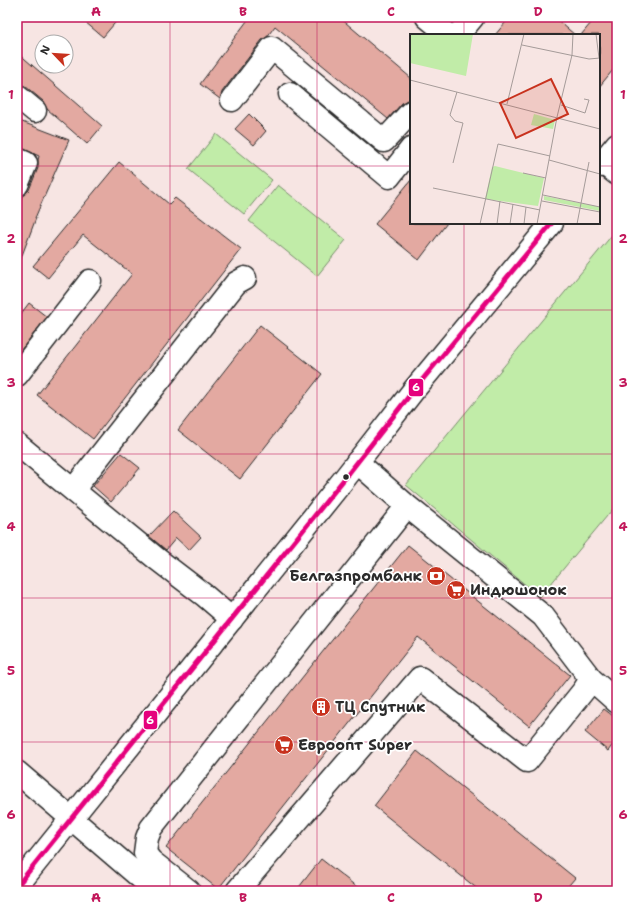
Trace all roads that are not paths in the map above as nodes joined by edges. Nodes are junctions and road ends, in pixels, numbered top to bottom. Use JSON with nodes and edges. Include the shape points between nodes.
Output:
{"nodes":[{"id":1,"x":427,"y":17,"type":"edge"},
{"id":2,"x":473,"y":17,"type":"edge"},
{"id":3,"x":448,"y":34,"type":"edge"},
{"id":4,"x":459,"y":34,"type":"edge"},
{"id":5,"x":290,"y":94,"type":"dead end"},
{"id":6,"x":17,"y":96,"type":"edge"},
{"id":7,"x":232,"y":100,"type":"dead end"},
{"id":8,"x":35,"y":111,"type":"dead end"},
{"id":9,"x":410,"y":113,"type":"edge"},
{"id":10,"x":617,"y":144,"type":"edge"},
{"id":11,"x":410,"y":150,"type":"edge"},
{"id":12,"x":17,"y":159,"type":"edge"},
{"id":13,"x":604,"y":166,"type":"edge"},
{"id":14,"x":17,"y":185,"type":"edge"},
{"id":15,"x":551,"y":224,"type":"edge"},
{"id":16,"x":245,"y":278,"type":"dead end"},
{"id":17,"x":90,"y":281,"type":"dead end"},
{"id":18,"x":17,"y":375,"type":"edge"},
{"id":19,"x":17,"y":444,"type":"edge"},
{"id":20,"x":357,"y":462,"type":"junction"},
{"id":21,"x":73,"y":490,"type":"junction"},
{"id":22,"x":407,"y":506,"type":"junction"},
{"id":23,"x":232,"y":619,"type":"junction"},
{"id":24,"x":591,"y":679,"type":"junction"},
{"id":25,"x":617,"y":702,"type":"edge"},
{"id":26,"x":17,"y":772,"type":"edge"},
{"id":27,"x":72,"y":819,"type":"junction"},
{"id":28,"x":17,"y":886,"type":"edge"},
{"id":29,"x":156,"y":891,"type":"edge"},
{"id":30,"x":189,"y":891,"type":"edge"},
{"id":31,"x":237,"y":891,"type":"edge"}],
"edges":[{"from":1,"to":3,"type":"main road"},
{"from":2,"to":4,"type":"main road"},
{"from":5,"to":11,"type":"main road","via":[[389,177]]},
{"from":6,"to":8,"type":"main road"},
{"from":7,"to":9,"type":"main road","via":[[272,48],[384,141]]},
{"from":10,"to":13,"type":"main road"},
{"from":12,"to":14,"type":"main road","via":[[26,163]]},
{"from":15,"to":20,"type":"main road"},
{"from":16,"to":21,"type":"main road","via":[[236,283]]},
{"from":17,"to":18,"type":"main road"},
{"from":19,"to":21,"type":"main road"},
{"from":20,"to":22,"type":"main road"},
{"from":20,"to":23,"type":"main road"},
{"from":21,"to":23,"type":"main road"},
{"from":22,"to":24,"type":"main road","via":[[543,616]]},
{"from":22,"to":30,"type":"main road","via":[[151,828],[145,853],[151,861]]},
{"from":23,"to":27,"type":"main road"},
{"from":24,"to":25,"type":"main road"},
{"from":24,"to":31,"type":"main road","via":[[527,761],[420,678]]},
{"from":26,"to":27,"type":"main road"},
{"from":27,"to":28,"type":"main road"},
{"from":27,"to":29,"type":"main road"}]}
